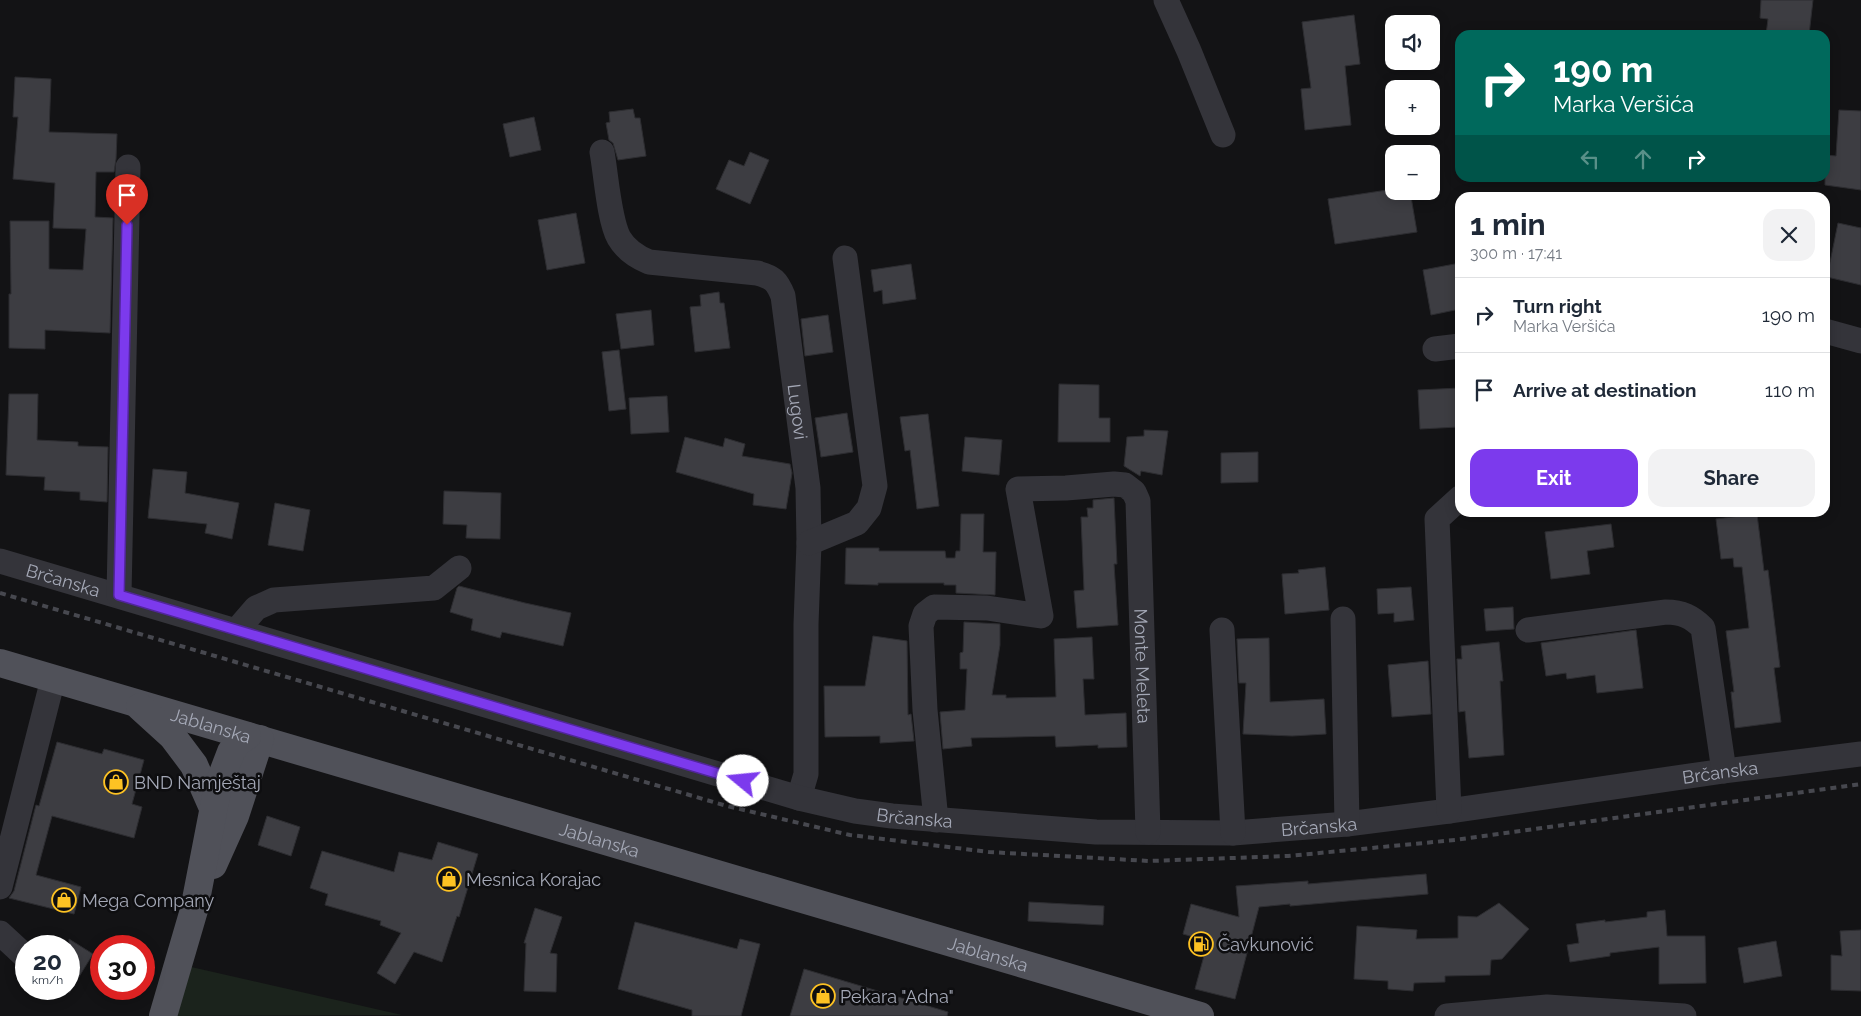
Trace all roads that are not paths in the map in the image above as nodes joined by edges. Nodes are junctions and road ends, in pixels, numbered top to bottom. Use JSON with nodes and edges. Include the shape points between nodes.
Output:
{"nodes":[{"id":1,"x":1166,"y":0,"type":"edge"},
{"id":2,"x":1223,"y":135,"type":"dead end"},
{"id":3,"x":602,"y":152,"type":"dead end"},
{"id":4,"x":128,"y":167,"type":"dead end"},
{"id":5,"x":845,"y":258,"type":"dead end"},
{"id":6,"x":1830,"y":332,"type":"edge"},
{"id":7,"x":1861,"y":341,"type":"edge"},
{"id":8,"x":1455,"y":347,"type":"edge"},
{"id":9,"x":1435,"y":349,"type":"dead end"},
{"id":10,"x":1455,"y":503,"type":"edge"},
{"id":11,"x":809,"y":543,"type":"junction"},
{"id":12,"x":0,"y":561,"type":"edge"},
{"id":13,"x":459,"y":568,"type":"dead end"},
{"id":14,"x":119,"y":595,"type":"junction"},
{"id":15,"x":1343,"y":619,"type":"dead end"},
{"id":16,"x":237,"y":630,"type":"junction"},
{"id":17,"x":1222,"y":630,"type":"dead end"},
{"id":18,"x":1528,"y":630,"type":"dead end"},
{"id":19,"x":0,"y":663,"type":"edge"},
{"id":20,"x":53,"y":679,"type":"junction"},
{"id":21,"x":135,"y":703,"type":"junction"},
{"id":22,"x":254,"y":737,"type":"junction"},
{"id":23,"x":1861,"y":754,"type":"edge"},
{"id":24,"x":1724,"y":771,"type":"junction"},
{"id":25,"x":799,"y":798,"type":"junction"},
{"id":26,"x":212,"y":808,"type":"junction"},
{"id":27,"x":1449,"y":811,"type":"junction"},
{"id":28,"x":936,"y":820,"type":"junction"},
{"id":29,"x":1347,"y":824,"type":"junction"},
{"id":30,"x":1148,"y":832,"type":"junction"},
{"id":31,"x":1233,"y":833,"type":"junction"},
{"id":32,"x":0,"y":887,"type":"edge"},
{"id":33,"x":194,"y":910,"type":"junction"},
{"id":34,"x":0,"y":933,"type":"edge"},
{"id":35,"x":15,"y":947,"type":"edge"},
{"id":36,"x":163,"y":1016,"type":"edge"},
{"id":37,"x":1200,"y":1016,"type":"edge"},
{"id":38,"x":1447,"y":1016,"type":"edge"},
{"id":39,"x":1684,"y":1016,"type":"edge"}],
"edges":[{"from":1,"to":2,"type":"street"},
{"from":3,"to":11,"type":"street","name":"Lugovi","via":[[614,226],[623,243],[637,257],[649,262],[769,276],[778,285],[783,296],[808,488]]},
{"from":4,"to":14,"type":"street"},
{"from":5,"to":11,"type":"street","via":[[875,486],[869,508],[857,523]]},
{"from":6,"to":7,"type":"street"},
{"from":8,"to":9,"type":"street"},
{"from":10,"to":27,"type":"street","via":[[1437,519]]},
{"from":11,"to":25,"type":"street","name":"Lugovi","via":[[806,774]]},
{"from":12,"to":14,"type":"street","name":"Brčanska"},
{"from":13,"to":16,"type":"street","via":[[434,588],[274,600],[256,608]]},
{"from":14,"to":16,"type":"street","name":"Brčanska"},
{"from":15,"to":29,"type":"street"},
{"from":16,"to":25,"type":"street","name":"Brčanska"},
{"from":17,"to":31,"type":"street"},
{"from":18,"to":24,"type":"street","via":[[1666,612],[1694,619],[1703,628]]},
{"from":19,"to":20,"type":"main road","name":"Jablanska"},
{"from":20,"to":21,"type":"main road","name":"Jablanska"},
{"from":20,"to":32,"type":"street"},
{"from":21,"to":22,"type":"main road","name":"Jablanska"},
{"from":21,"to":26,"type":"main road","via":[[173,736],[194,765]]},
{"from":22,"to":26,"type":"main road","via":[[237,743],[226,763]]},
{"from":22,"to":33,"type":"main road","via":[[235,816]]},
{"from":22,"to":37,"type":"main road","name":"Jablanska"},
{"from":23,"to":24,"type":"street","name":"Brčanska"},
{"from":24,"to":27,"type":"street","name":"Brčanska"},
{"from":25,"to":28,"type":"street","name":"Brčanska","via":[[855,811]]},
{"from":26,"to":33,"type":"main road"},
{"from":27,"to":29,"type":"street","name":"Brčanska"},
{"from":28,"to":30,"type":"street","name":"Brčanska","via":[[1096,832]]},
{"from":28,"to":30,"type":"street","name":"Monte Meleta","via":[[925,710],[921,626],[925,614],[934,607],[943,607],[987,608],[1041,616],[1018,489],[1114,484],[1125,485],[1134,492],[1138,501]]},
{"from":29,"to":31,"type":"street","name":"Brčanska"},
{"from":30,"to":31,"type":"street","name":"Brčanska"},
{"from":33,"to":36,"type":"main road"},
{"from":34,"to":35,"type":"street"},
{"from":38,"to":39,"type":"street","via":[[1547,1007]]}]}
